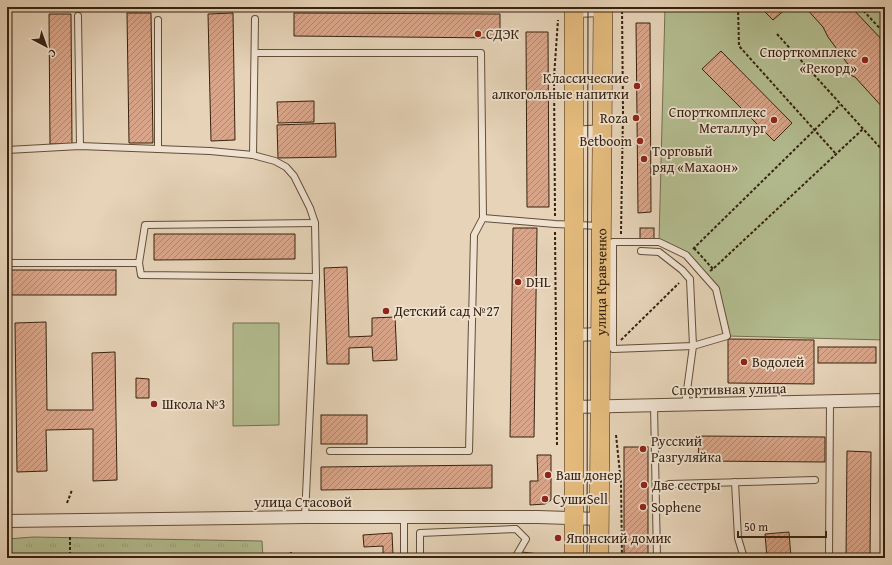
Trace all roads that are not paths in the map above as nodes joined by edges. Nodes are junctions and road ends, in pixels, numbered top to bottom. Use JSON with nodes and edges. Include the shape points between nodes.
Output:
{"nodes":[{"id":1,"x":603,"y":9,"type":"edge"},
{"id":2,"x":569,"y":11,"type":"edge"},
{"id":3,"x":78,"y":16,"type":"dead end"},
{"id":4,"x":255,"y":19,"type":"dead end"},
{"id":5,"x":158,"y":20,"type":"dead end"},
{"id":6,"x":255,"y":53,"type":"junction"},
{"id":7,"x":602,"y":131,"type":"junction"},
{"id":8,"x":574,"y":132,"type":"junction"},
{"id":9,"x":80,"y":146,"type":"junction"},
{"id":10,"x":158,"y":149,"type":"junction"},
{"id":11,"x":7,"y":150,"type":"edge"},
{"id":12,"x":253,"y":155,"type":"junction"},
{"id":13,"x":483,"y":218,"type":"junction"},
{"id":14,"x":314,"y":223,"type":"junction"},
{"id":15,"x":574,"y":225,"type":"junction"},
{"id":16,"x":602,"y":226,"type":"junction"},
{"id":17,"x":641,"y":251,"type":"dead end"},
{"id":18,"x":7,"y":263,"type":"edge"},
{"id":19,"x":139,"y":263,"type":"junction"},
{"id":20,"x":316,"y":277,"type":"junction"},
{"id":21,"x":574,"y":334,"type":"junction"},
{"id":22,"x":600,"y":334,"type":"junction"},
{"id":23,"x":693,"y":346,"type":"junction"},
{"id":24,"x":885,"y":400,"type":"edge"},
{"id":25,"x":830,"y":401,"type":"junction"},
{"id":26,"x":654,"y":405,"type":"junction"},
{"id":27,"x":685,"y":405,"type":"junction"},
{"id":28,"x":573,"y":407,"type":"junction"},
{"id":29,"x":599,"y":407,"type":"junction"},
{"id":30,"x":330,"y":451,"type":"dead end"},
{"id":31,"x":815,"y":480,"type":"dead end"},
{"id":32,"x":735,"y":482,"type":"junction"},
{"id":33,"x":656,"y":488,"type":"junction"},
{"id":34,"x":305,"y":517,"type":"junction"},
{"id":35,"x":404,"y":518,"type":"junction"},
{"id":36,"x":574,"y":518,"type":"junction"},
{"id":37,"x":599,"y":519,"type":"junction"},
{"id":38,"x":7,"y":521,"type":"edge"},
{"id":39,"x":404,"y":558,"type":"edge"},
{"id":40,"x":420,"y":558,"type":"edge"},
{"id":41,"x":502,"y":558,"type":"edge"},
{"id":42,"x":574,"y":558,"type":"edge"},
{"id":43,"x":599,"y":558,"type":"edge"},
{"id":44,"x":657,"y":558,"type":"edge"},
{"id":45,"x":744,"y":558,"type":"edge"},
{"id":46,"x":829,"y":558,"type":"edge"}],
"edges":[{"from":1,"to":2,"type":"street"},
{"from":1,"to":7,"type":"main road","name":"улица Кравченко"},
{"from":2,"to":8,"type":"main road","name":"улица Кравченко"},
{"from":3,"to":9,"type":"lane"},
{"from":4,"to":6,"type":"lane"},
{"from":5,"to":10,"type":"lane"},
{"from":6,"to":12,"type":"lane"},
{"from":6,"to":13,"type":"lane","via":[[481,53]]},
{"from":7,"to":8,"type":"street"},
{"from":7,"to":16,"type":"main road","name":"улица Кравченко"},
{"from":8,"to":15,"type":"main road","name":"улица Кравченко"},
{"from":9,"to":10,"type":"lane"},
{"from":9,"to":11,"type":"lane"},
{"from":10,"to":12,"type":"lane"},
{"from":12,"to":14,"type":"lane","via":[[286,167],[301,187]]},
{"from":13,"to":15,"type":"lane"},
{"from":13,"to":30,"type":"lane","via":[[474,235],[468,451]]},
{"from":14,"to":19,"type":"lane","via":[[145,225]]},
{"from":14,"to":20,"type":"lane"},
{"from":15,"to":16,"type":"lane"},
{"from":15,"to":21,"type":"main road","name":"улица Кравченко"},
{"from":16,"to":22,"type":"main road","name":"улица Кравченко"},
{"from":17,"to":23,"type":"lane","via":[[660,252],[690,279]]},
{"from":18,"to":19,"type":"lane"},
{"from":19,"to":20,"type":"lane","via":[[142,275]]},
{"from":20,"to":34,"type":"lane"},
{"from":21,"to":22,"type":"street"},
{"from":21,"to":28,"type":"main road","name":"улица Кравченко"},
{"from":22,"to":29,"type":"main road","name":"улица Кравченко"},
{"from":23,"to":23,"type":"lane","via":[[613,349],[613,242],[659,242],[686,255],[716,289],[727,336]]},
{"from":23,"to":27,"type":"lane"},
{"from":24,"to":25,"type":"street","name":"Спортивная улица"},
{"from":25,"to":27,"type":"street","name":"Спортивная улица"},
{"from":25,"to":46,"type":"lane"},
{"from":26,"to":27,"type":"street","name":"Спортивная улица"},
{"from":26,"to":29,"type":"street","name":"Спортивная улица"},
{"from":26,"to":33,"type":"lane"},
{"from":28,"to":29,"type":"street","name":"Спортивная улица"},
{"from":28,"to":36,"type":"main road","name":"улица Кравченко"},
{"from":29,"to":37,"type":"main road","name":"улица Кравченко"},
{"from":31,"to":32,"type":"lane"},
{"from":32,"to":33,"type":"lane","via":[[669,484]]},
{"from":32,"to":45,"type":"lane","via":[[738,538]]},
{"from":33,"to":44,"type":"lane"},
{"from":34,"to":35,"type":"street","name":"улица Стасовой"},
{"from":34,"to":38,"type":"street","name":"улица Стасовой"},
{"from":35,"to":36,"type":"street","name":"улица Стасовой"},
{"from":35,"to":39,"type":"lane"},
{"from":36,"to":37,"type":"street","name":"улица Стасовой"},
{"from":36,"to":42,"type":"main road","name":"улица Кравченко"},
{"from":37,"to":43,"type":"main road","name":"улица Кравченко"},
{"from":40,"to":41,"type":"lane","via":[[420,533],[516,530],[526,539],[515,558]]}]}
